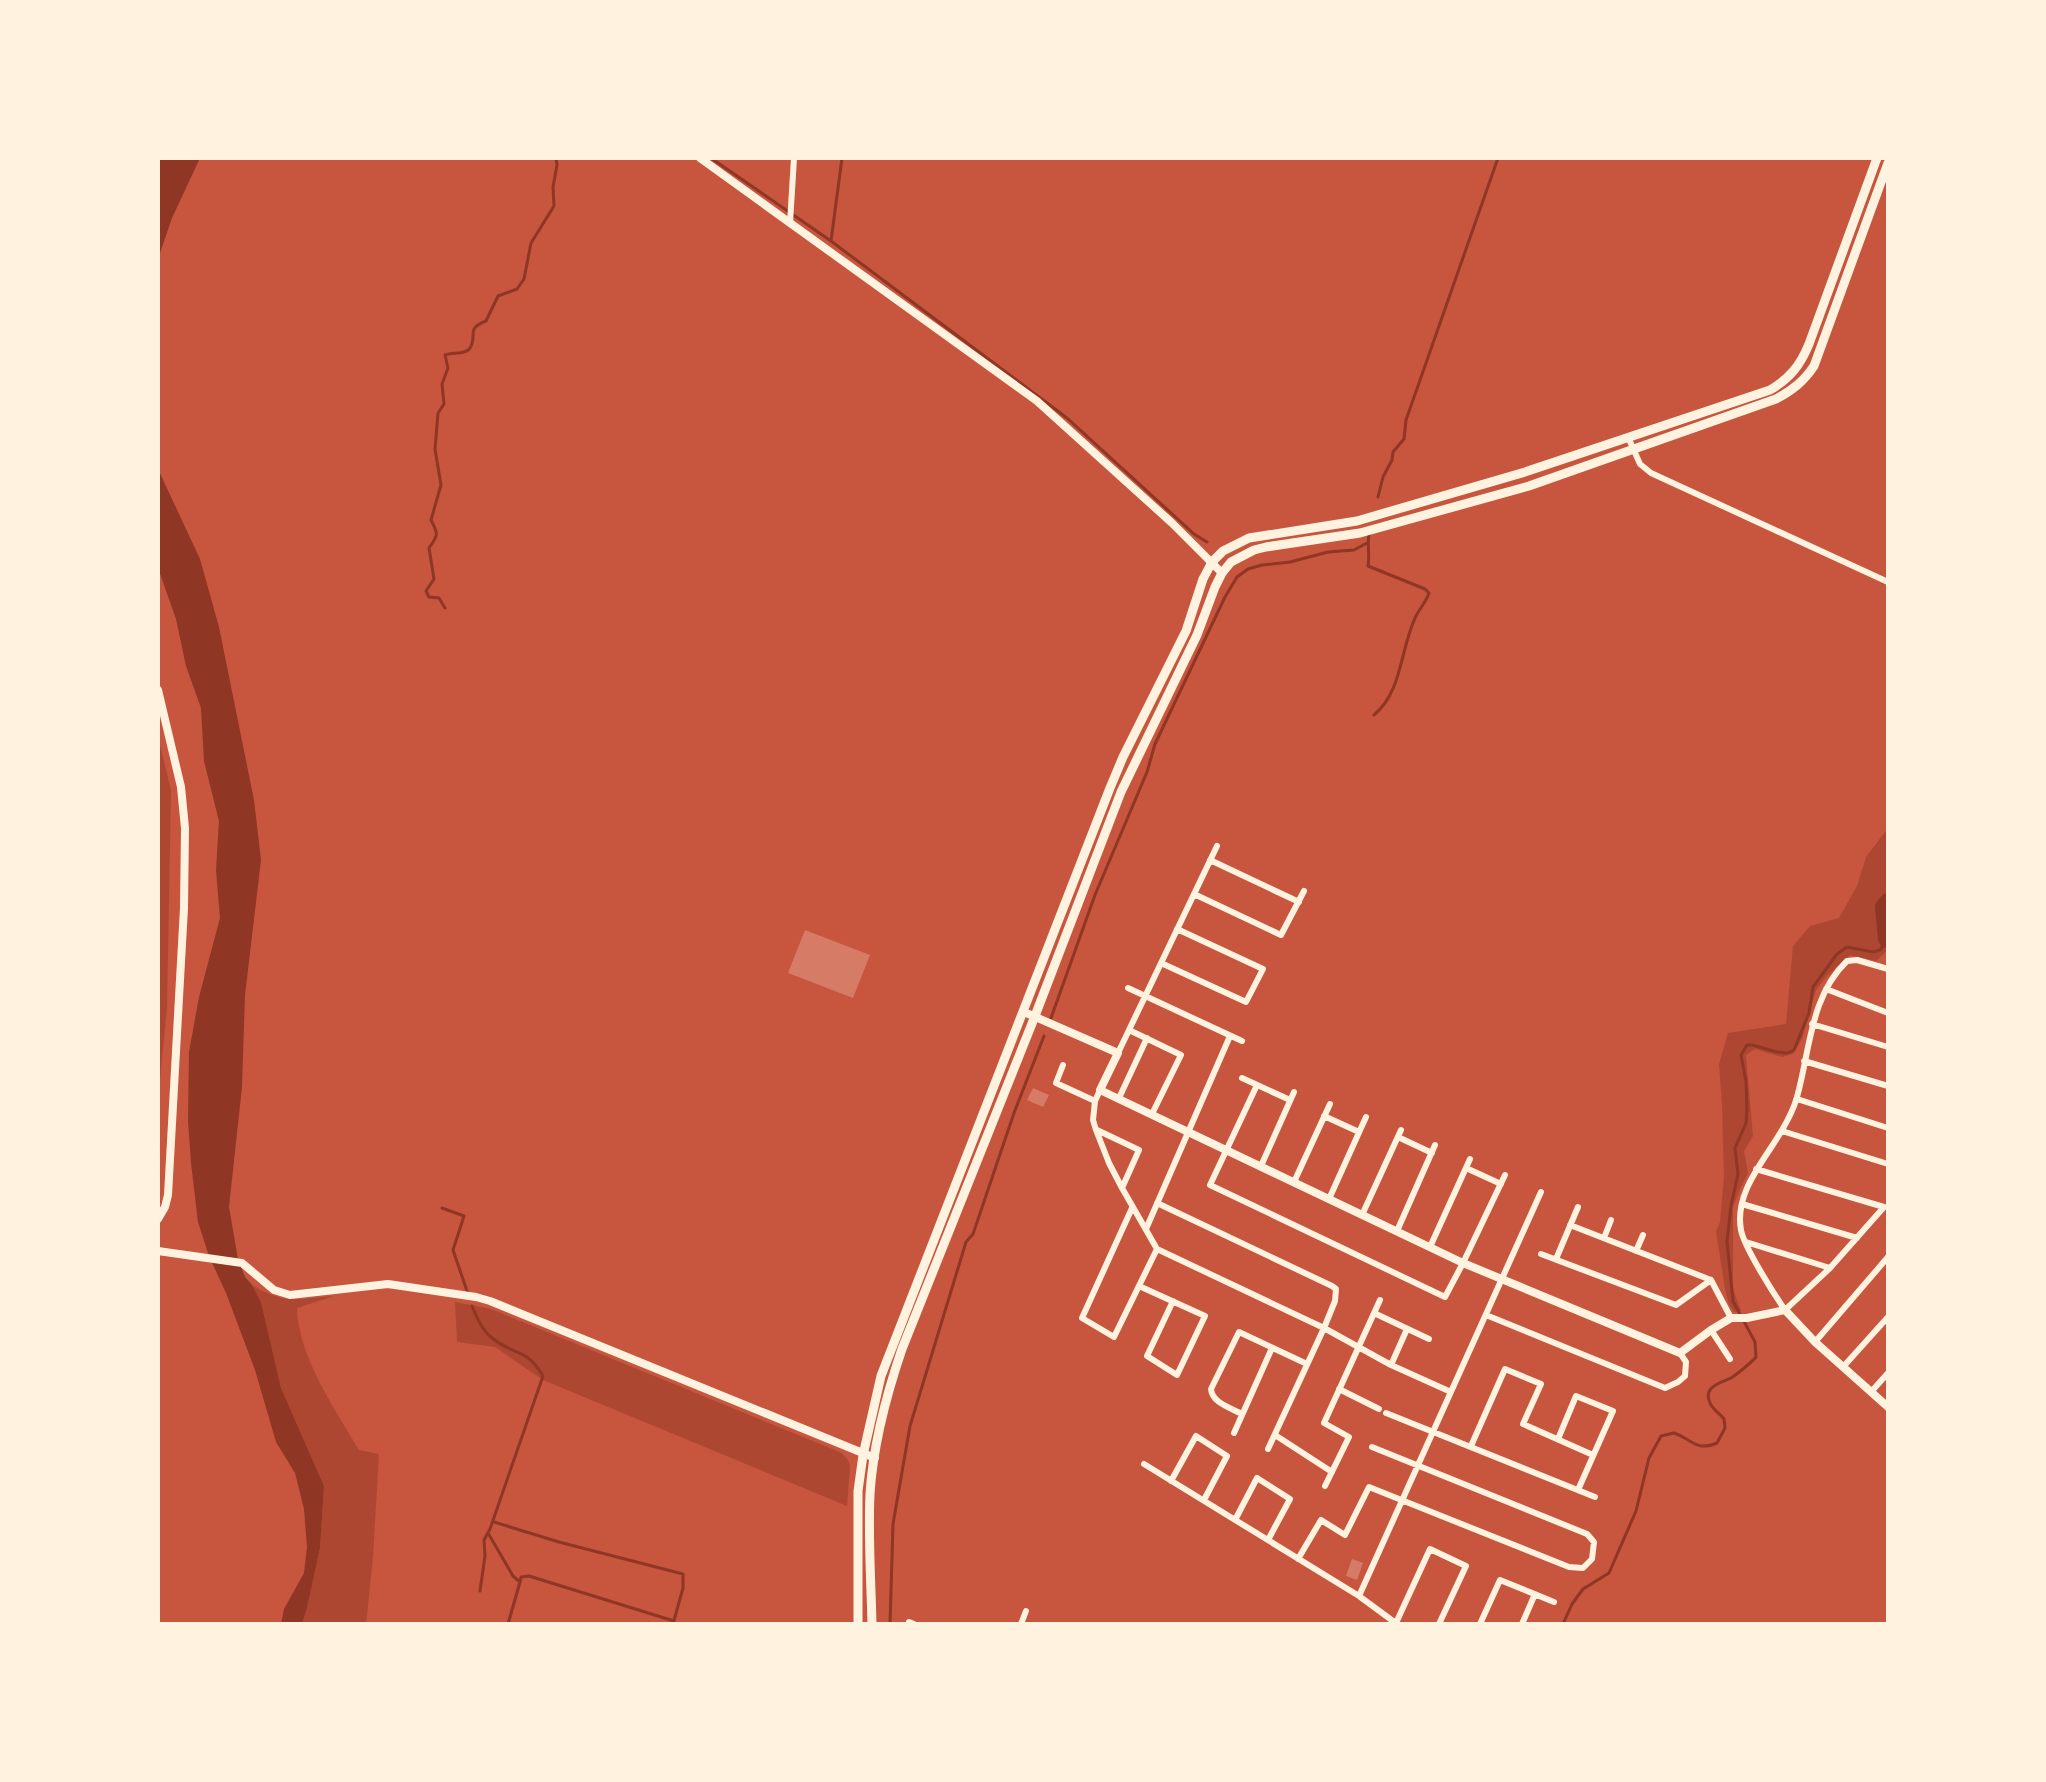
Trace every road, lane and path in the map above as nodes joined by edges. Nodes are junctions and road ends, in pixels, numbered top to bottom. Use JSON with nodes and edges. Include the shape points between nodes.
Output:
{"nodes":[{"id":1,"x":700,"y":158,"type":"edge"},
{"id":2,"x":794,"y":158,"type":"edge"},
{"id":3,"x":1877,"y":158,"type":"edge"},
{"id":4,"x":1888,"y":163,"type":"edge"},
{"id":5,"x":790,"y":223,"type":"junction"},
{"id":6,"x":1628,"y":437,"type":"junction"},
{"id":7,"x":1634,"y":449,"type":"junction"},
{"id":8,"x":1212,"y":562,"type":"junction"},
{"id":9,"x":1222,"y":573,"type":"junction"},
{"id":10,"x":1888,"y":582,"type":"edge"},
{"id":11,"x":158,"y":690,"type":"edge"},
{"id":12,"x":1217,"y":846,"type":"dead end"},
{"id":13,"x":1210,"y":860,"type":"junction"},
{"id":14,"x":1304,"y":891,"type":"dead end"},
{"id":15,"x":1194,"y":894,"type":"junction"},
{"id":16,"x":1299,"y":902,"type":"junction"},
{"id":17,"x":1177,"y":929,"type":"junction"},
{"id":18,"x":1161,"y":963,"type":"junction"},
{"id":19,"x":1888,"y":969,"type":"edge"},
{"id":20,"x":1128,"y":988,"type":"dead end"},
{"id":21,"x":1826,"y":989,"type":"junction"},
{"id":22,"x":1145,"y":996,"type":"junction"},
{"id":23,"x":1024,"y":1012,"type":"junction"},
{"id":24,"x":1888,"y":1013,"type":"edge"},
{"id":25,"x":1035,"y":1016,"type":"junction"},
{"id":26,"x":1812,"y":1024,"type":"junction"},
{"id":27,"x":1129,"y":1030,"type":"junction"},
{"id":28,"x":1230,"y":1036,"type":"junction"},
{"id":29,"x":1147,"y":1038,"type":"junction"},
{"id":30,"x":1242,"y":1041,"type":"dead end"},
{"id":31,"x":1888,"y":1047,"type":"edge"},
{"id":32,"x":1118,"y":1053,"type":"junction"},
{"id":33,"x":1804,"y":1061,"type":"junction"},
{"id":34,"x":1063,"y":1065,"type":"dead end"},
{"id":35,"x":1242,"y":1078,"type":"dead end"},
{"id":36,"x":1257,"y":1085,"type":"junction"},
{"id":37,"x":1888,"y":1086,"type":"edge"},
{"id":38,"x":1100,"y":1090,"type":"junction"},
{"id":39,"x":1294,"y":1092,"type":"dead end"},
{"id":40,"x":1119,"y":1098,"type":"junction"},
{"id":41,"x":1797,"y":1099,"type":"junction"},
{"id":42,"x":1290,"y":1100,"type":"junction"},
{"id":43,"x":1095,"y":1101,"type":"junction"},
{"id":44,"x":1330,"y":1104,"type":"dead end"},
{"id":45,"x":1152,"y":1114,"type":"junction"},
{"id":46,"x":1324,"y":1116,"type":"junction"},
{"id":47,"x":1366,"y":1117,"type":"dead end"},
{"id":48,"x":1888,"y":1128,"type":"edge"},
{"id":49,"x":1096,"y":1130,"type":"junction"},
{"id":50,"x":1782,"y":1131,"type":"junction"},
{"id":51,"x":1188,"y":1132,"type":"junction"},
{"id":52,"x":1359,"y":1132,"type":"junction"},
{"id":53,"x":1226,"y":1150,"type":"junction"},
{"id":54,"x":1470,"y":1159,"type":"dead end"},
{"id":55,"x":1888,"y":1164,"type":"edge"},
{"id":56,"x":1261,"y":1166,"type":"junction"},
{"id":57,"x":1466,"y":1168,"type":"junction"},
{"id":58,"x":1756,"y":1169,"type":"junction"},
{"id":59,"x":1505,"y":1175,"type":"dead end"},
{"id":60,"x":1294,"y":1182,"type":"junction"},
{"id":61,"x":1501,"y":1184,"type":"junction"},
{"id":62,"x":1122,"y":1188,"type":"junction"},
{"id":63,"x":1541,"y":1192,"type":"dead end"},
{"id":64,"x":1329,"y":1199,"type":"junction"},
{"id":65,"x":1157,"y":1203,"type":"junction"},
{"id":66,"x":1742,"y":1204,"type":"junction"},
{"id":67,"x":1578,"y":1207,"type":"dead end"},
{"id":68,"x":1886,"y":1207,"type":"edge"},
{"id":69,"x":1132,"y":1208,"type":"junction"},
{"id":70,"x":1362,"y":1215,"type":"junction"},
{"id":71,"x":158,"y":1219,"type":"edge"},
{"id":72,"x":1611,"y":1220,"type":"dead end"},
{"id":73,"x":1570,"y":1225,"type":"junction"},
{"id":74,"x":1146,"y":1229,"type":"junction"},
{"id":75,"x":1397,"y":1231,"type":"junction"},
{"id":76,"x":1643,"y":1235,"type":"dead end"},
{"id":77,"x":1604,"y":1238,"type":"junction"},
{"id":78,"x":1857,"y":1238,"type":"junction"},
{"id":79,"x":1745,"y":1242,"type":"junction"},
{"id":80,"x":1430,"y":1247,"type":"junction"},
{"id":81,"x":1157,"y":1249,"type":"junction"},
{"id":82,"x":158,"y":1251,"type":"edge"},
{"id":83,"x":1636,"y":1251,"type":"junction"},
{"id":84,"x":1541,"y":1254,"type":"dead end"},
{"id":85,"x":1888,"y":1257,"type":"edge"},
{"id":86,"x":1556,"y":1259,"type":"junction"},
{"id":87,"x":1463,"y":1263,"type":"junction"},
{"id":88,"x":1830,"y":1268,"type":"junction"},
{"id":89,"x":1501,"y":1280,"type":"junction"},
{"id":90,"x":1711,"y":1280,"type":"junction"},
{"id":91,"x":1139,"y":1286,"type":"junction"},
{"id":92,"x":1380,"y":1300,"type":"dead end"},
{"id":93,"x":1173,"y":1301,"type":"junction"},
{"id":94,"x":1785,"y":1310,"type":"junction"},
{"id":95,"x":1374,"y":1313,"type":"junction"},
{"id":96,"x":1486,"y":1315,"type":"junction"},
{"id":97,"x":1888,"y":1317,"type":"edge"},
{"id":98,"x":1738,"y":1318,"type":"junction"},
{"id":99,"x":1324,"y":1328,"type":"junction"},
{"id":100,"x":1407,"y":1329,"type":"junction"},
{"id":101,"x":1711,"y":1330,"type":"junction"},
{"id":102,"x":1429,"y":1339,"type":"dead end"},
{"id":103,"x":1815,"y":1342,"type":"junction"},
{"id":104,"x":1359,"y":1347,"type":"junction"},
{"id":105,"x":1272,"y":1348,"type":"junction"},
{"id":106,"x":1680,"y":1353,"type":"junction"},
{"id":107,"x":1730,"y":1359,"type":"dead end"},
{"id":108,"x":1307,"y":1364,"type":"junction"},
{"id":109,"x":1391,"y":1365,"type":"junction"},
{"id":110,"x":1843,"y":1367,"type":"junction"},
{"id":111,"x":1888,"y":1373,"type":"edge"},
{"id":112,"x":1339,"y":1389,"type":"junction"},
{"id":113,"x":1451,"y":1392,"type":"junction"},
{"id":114,"x":1871,"y":1392,"type":"junction"},
{"id":115,"x":1888,"y":1407,"type":"edge"},
{"id":116,"x":1242,"y":1414,"type":"junction"},
{"id":117,"x":1434,"y":1431,"type":"junction"},
{"id":118,"x":1234,"y":1433,"type":"dead end"},
{"id":119,"x":1275,"y":1435,"type":"junction"},
{"id":120,"x":1558,"y":1439,"type":"junction"},
{"id":121,"x":1471,"y":1446,"type":"junction"},
{"id":122,"x":1372,"y":1447,"type":"dead end"},
{"id":123,"x":1268,"y":1449,"type":"dead end"},
{"id":124,"x":863,"y":1455,"type":"junction"},
{"id":125,"x":1593,"y":1455,"type":"junction"},
{"id":126,"x":875,"y":1458,"type":"junction"},
{"id":127,"x":1144,"y":1464,"type":"dead end"},
{"id":128,"x":1419,"y":1464,"type":"junction"},
{"id":129,"x":1332,"y":1472,"type":"junction"},
{"id":130,"x":1171,"y":1481,"type":"junction"},
{"id":131,"x":1325,"y":1486,"type":"dead end"},
{"id":132,"x":1578,"y":1490,"type":"junction"},
{"id":133,"x":1595,"y":1497,"type":"dead end"},
{"id":134,"x":1204,"y":1500,"type":"junction"},
{"id":135,"x":1402,"y":1500,"type":"junction"},
{"id":136,"x":1235,"y":1520,"type":"junction"},
{"id":137,"x":1268,"y":1540,"type":"junction"},
{"id":138,"x":1298,"y":1559,"type":"junction"},
{"id":139,"x":1535,"y":1594,"type":"junction"},
{"id":140,"x":1359,"y":1596,"type":"junction"},
{"id":141,"x":1554,"y":1602,"type":"dead end"},
{"id":142,"x":1026,"y":1611,"type":"dead end"},
{"id":143,"x":858,"y":1624,"type":"edge"},
{"id":144,"x":872,"y":1624,"type":"edge"},
{"id":145,"x":1021,"y":1624,"type":"edge"},
{"id":146,"x":1396,"y":1624,"type":"edge"},
{"id":147,"x":1439,"y":1624,"type":"edge"},
{"id":148,"x":1480,"y":1624,"type":"edge"},
{"id":149,"x":1522,"y":1624,"type":"edge"}],
"edges":[{"from":1,"to":5,"type":"street"},
{"from":2,"to":5,"type":"street"},
{"from":3,"to":6,"type":"main road","via":[[1795,372],[1770,390]]},
{"from":4,"to":7,"type":"main road","via":[[1821,349],[1804,380],[1776,399]]},
{"from":5,"to":8,"type":"street","via":[[1037,401]]},
{"from":6,"to":7,"type":"street"},
{"from":6,"to":8,"type":"main road","via":[[1357,521],[1249,538]]},
{"from":7,"to":9,"type":"main road","via":[[1529,486],[1360,533],[1254,550]]},
{"from":7,"to":10,"type":"street","via":[[1651,473]]},
{"from":8,"to":9,"type":"street"},
{"from":8,"to":23,"type":"main road","via":[[1186,631],[1110,788]]},
{"from":9,"to":25,"type":"main road","via":[[1121,792]]},
{"from":11,"to":71,"type":"street","via":[[185,828],[171,1162],[168,1195]]},
{"from":12,"to":13,"type":"street"},
{"from":13,"to":15,"type":"street"},
{"from":13,"to":16,"type":"street"},
{"from":14,"to":16,"type":"street"},
{"from":15,"to":16,"type":"street","via":[[1281,935]]},
{"from":15,"to":17,"type":"street"},
{"from":17,"to":18,"type":"street"},
{"from":17,"to":18,"type":"street","via":[[1263,969],[1246,1002]]},
{"from":18,"to":22,"type":"street"},
{"from":19,"to":21,"type":"street","via":[[1847,961]]},
{"from":20,"to":22,"type":"street"},
{"from":21,"to":24,"type":"street"},
{"from":21,"to":26,"type":"street"},
{"from":22,"to":27,"type":"street"},
{"from":22,"to":28,"type":"street"},
{"from":23,"to":25,"type":"street"},
{"from":23,"to":124,"type":"main road","via":[[888,1355]]},
{"from":25,"to":32,"type":"street"},
{"from":25,"to":126,"type":"main road","via":[[902,1349]]},
{"from":26,"to":31,"type":"street"},
{"from":26,"to":33,"type":"street"},
{"from":27,"to":29,"type":"street"},
{"from":27,"to":32,"type":"street"},
{"from":28,"to":30,"type":"street"},
{"from":28,"to":51,"type":"street"},
{"from":29,"to":40,"type":"street"},
{"from":29,"to":45,"type":"street","via":[[1181,1055]]},
{"from":32,"to":38,"type":"street"},
{"from":33,"to":37,"type":"street"},
{"from":33,"to":41,"type":"street"},
{"from":34,"to":43,"type":"street","via":[[1056,1083]]},
{"from":35,"to":36,"type":"street"},
{"from":36,"to":42,"type":"street"},
{"from":36,"to":53,"type":"street"},
{"from":38,"to":40,"type":"street"},
{"from":38,"to":43,"type":"street"},
{"from":39,"to":42,"type":"street"},
{"from":40,"to":45,"type":"street"},
{"from":41,"to":48,"type":"street"},
{"from":41,"to":50,"type":"street"},
{"from":42,"to":56,"type":"street"},
{"from":43,"to":49,"type":"street"},
{"from":44,"to":46,"type":"street"},
{"from":45,"to":51,"type":"street"},
{"from":46,"to":52,"type":"street"},
{"from":46,"to":60,"type":"street"},
{"from":47,"to":52,"type":"street"},
{"from":49,"to":62,"type":"street"},
{"from":49,"to":62,"type":"street","via":[[1139,1150]]},
{"from":50,"to":55,"type":"street"},
{"from":50,"to":58,"type":"street"},
{"from":51,"to":53,"type":"street"},
{"from":51,"to":65,"type":"street"},
{"from":52,"to":64,"type":"street"},
{"from":53,"to":56,"type":"street"},
{"from":53,"to":87,"type":"street","via":[[1210,1185],[1445,1297]]},
{"from":54,"to":57,"type":"street"},
{"from":56,"to":60,"type":"street"},
{"from":57,"to":61,"type":"street"},
{"from":57,"to":80,"type":"street"},
{"from":58,"to":66,"type":"street"},
{"from":58,"to":68,"type":"street"},
{"from":59,"to":61,"type":"street"},
{"from":60,"to":64,"type":"street"},
{"from":61,"to":87,"type":"street"},
{"from":62,"to":69,"type":"street"},
{"from":63,"to":89,"type":"street"},
{"from":64,"to":70,"type":"street"},
{"from":65,"to":74,"type":"street"},
{"from":65,"to":99,"type":"street","via":[[1332,1286],[1335,1301]]},
{"from":66,"to":78,"type":"street"},
{"from":66,"to":79,"type":"street"},
{"from":67,"to":73,"type":"street"},
{"from":68,"to":78,"type":"street"},
{"from":69,"to":74,"type":"street"},
{"from":69,"to":91,"type":"street","via":[[1082,1318],[1114,1337]]},
{"from":70,"to":75,"type":"street"},
{"from":70,"to":75,"type":"street","via":[[1399,1134],[1434,1149]]},
{"from":72,"to":77,"type":"street"},
{"from":73,"to":77,"type":"street"},
{"from":73,"to":86,"type":"street"},
{"from":74,"to":81,"type":"street"},
{"from":75,"to":80,"type":"street"},
{"from":76,"to":83,"type":"street"},
{"from":77,"to":83,"type":"street"},
{"from":78,"to":88,"type":"street"},
{"from":79,"to":88,"type":"street"},
{"from":79,"to":94,"type":"street"},
{"from":80,"to":87,"type":"street"},
{"from":81,"to":91,"type":"street"},
{"from":81,"to":99,"type":"street"},
{"from":82,"to":124,"type":"street","via":[[242,1263],[274,1290],[290,1295],[388,1284],[490,1301]]},
{"from":83,"to":90,"type":"street"},
{"from":84,"to":86,"type":"street"},
{"from":85,"to":103,"type":"street"},
{"from":86,"to":90,"type":"street","via":[[1676,1305]]},
{"from":87,"to":89,"type":"street"},
{"from":88,"to":94,"type":"street"},
{"from":89,"to":96,"type":"street"},
{"from":89,"to":106,"type":"street"},
{"from":90,"to":98,"type":"street"},
{"from":91,"to":93,"type":"street"},
{"from":92,"to":95,"type":"street"},
{"from":93,"to":93,"type":"street","via":[[1147,1356],[1177,1375],[1205,1316]]},
{"from":94,"to":98,"type":"street"},
{"from":94,"to":103,"type":"street"},
{"from":95,"to":100,"type":"street"},
{"from":95,"to":104,"type":"street"},
{"from":96,"to":106,"type":"street","via":[[1665,1388],[1685,1376]]},
{"from":96,"to":113,"type":"street"},
{"from":97,"to":110,"type":"street"},
{"from":98,"to":101,"type":"street"},
{"from":99,"to":104,"type":"street"},
{"from":99,"to":108,"type":"street"},
{"from":100,"to":102,"type":"street"},
{"from":100,"to":109,"type":"street"},
{"from":101,"to":106,"type":"street"},
{"from":101,"to":107,"type":"street"},
{"from":103,"to":110,"type":"street"},
{"from":104,"to":109,"type":"street"},
{"from":104,"to":112,"type":"street"},
{"from":105,"to":108,"type":"street"},
{"from":105,"to":116,"type":"street"},
{"from":105,"to":116,"type":"street","via":[[1239,1332],[1211,1389],[1214,1399]]},
{"from":108,"to":119,"type":"street"},
{"from":109,"to":113,"type":"street"},
{"from":110,"to":114,"type":"street"},
{"from":111,"to":114,"type":"street"},
{"from":112,"to":117,"type":"street"},
{"from":112,"to":129,"type":"street","via":[[1324,1423],[1349,1437]]},
{"from":113,"to":117,"type":"street"},
{"from":114,"to":115,"type":"street"},
{"from":116,"to":118,"type":"street"},
{"from":117,"to":121,"type":"street"},
{"from":117,"to":128,"type":"street"},
{"from":119,"to":123,"type":"street"},
{"from":119,"to":129,"type":"street"},
{"from":120,"to":121,"type":"street","via":[[1523,1424],[1541,1384],[1505,1369]]},
{"from":120,"to":125,"type":"street"},
{"from":120,"to":125,"type":"street","via":[[1576,1396],[1613,1411]]},
{"from":121,"to":132,"type":"street"},
{"from":122,"to":128,"type":"street"},
{"from":124,"to":126,"type":"street"},
{"from":124,"to":143,"type":"main road"},
{"from":125,"to":132,"type":"street"},
{"from":126,"to":144,"type":"main road","via":[[870,1494]]},
{"from":127,"to":130,"type":"street"},
{"from":128,"to":135,"type":"street"},
{"from":128,"to":135,"type":"street","via":[[1587,1534],[1594,1542],[1592,1559],[1583,1568],[1569,1567]]},
{"from":129,"to":131,"type":"street"},
{"from":130,"to":134,"type":"street"},
{"from":130,"to":134,"type":"street","via":[[1196,1436],[1227,1456]]},
{"from":132,"to":133,"type":"street"},
{"from":134,"to":136,"type":"street"},
{"from":135,"to":138,"type":"street","via":[[1369,1487],[1345,1535],[1321,1520]]},
{"from":135,"to":140,"type":"street"},
{"from":136,"to":137,"type":"street"},
{"from":136,"to":137,"type":"street","via":[[1257,1478],[1290,1499]]},
{"from":137,"to":138,"type":"street"},
{"from":138,"to":140,"type":"street"},
{"from":139,"to":141,"type":"street"},
{"from":139,"to":148,"type":"street","via":[[1500,1580]]},
{"from":139,"to":149,"type":"street"},
{"from":140,"to":146,"type":"street"},
{"from":142,"to":145,"type":"street"},
{"from":146,"to":147,"type":"street","via":[[1430,1549],[1466,1566]]}]}
